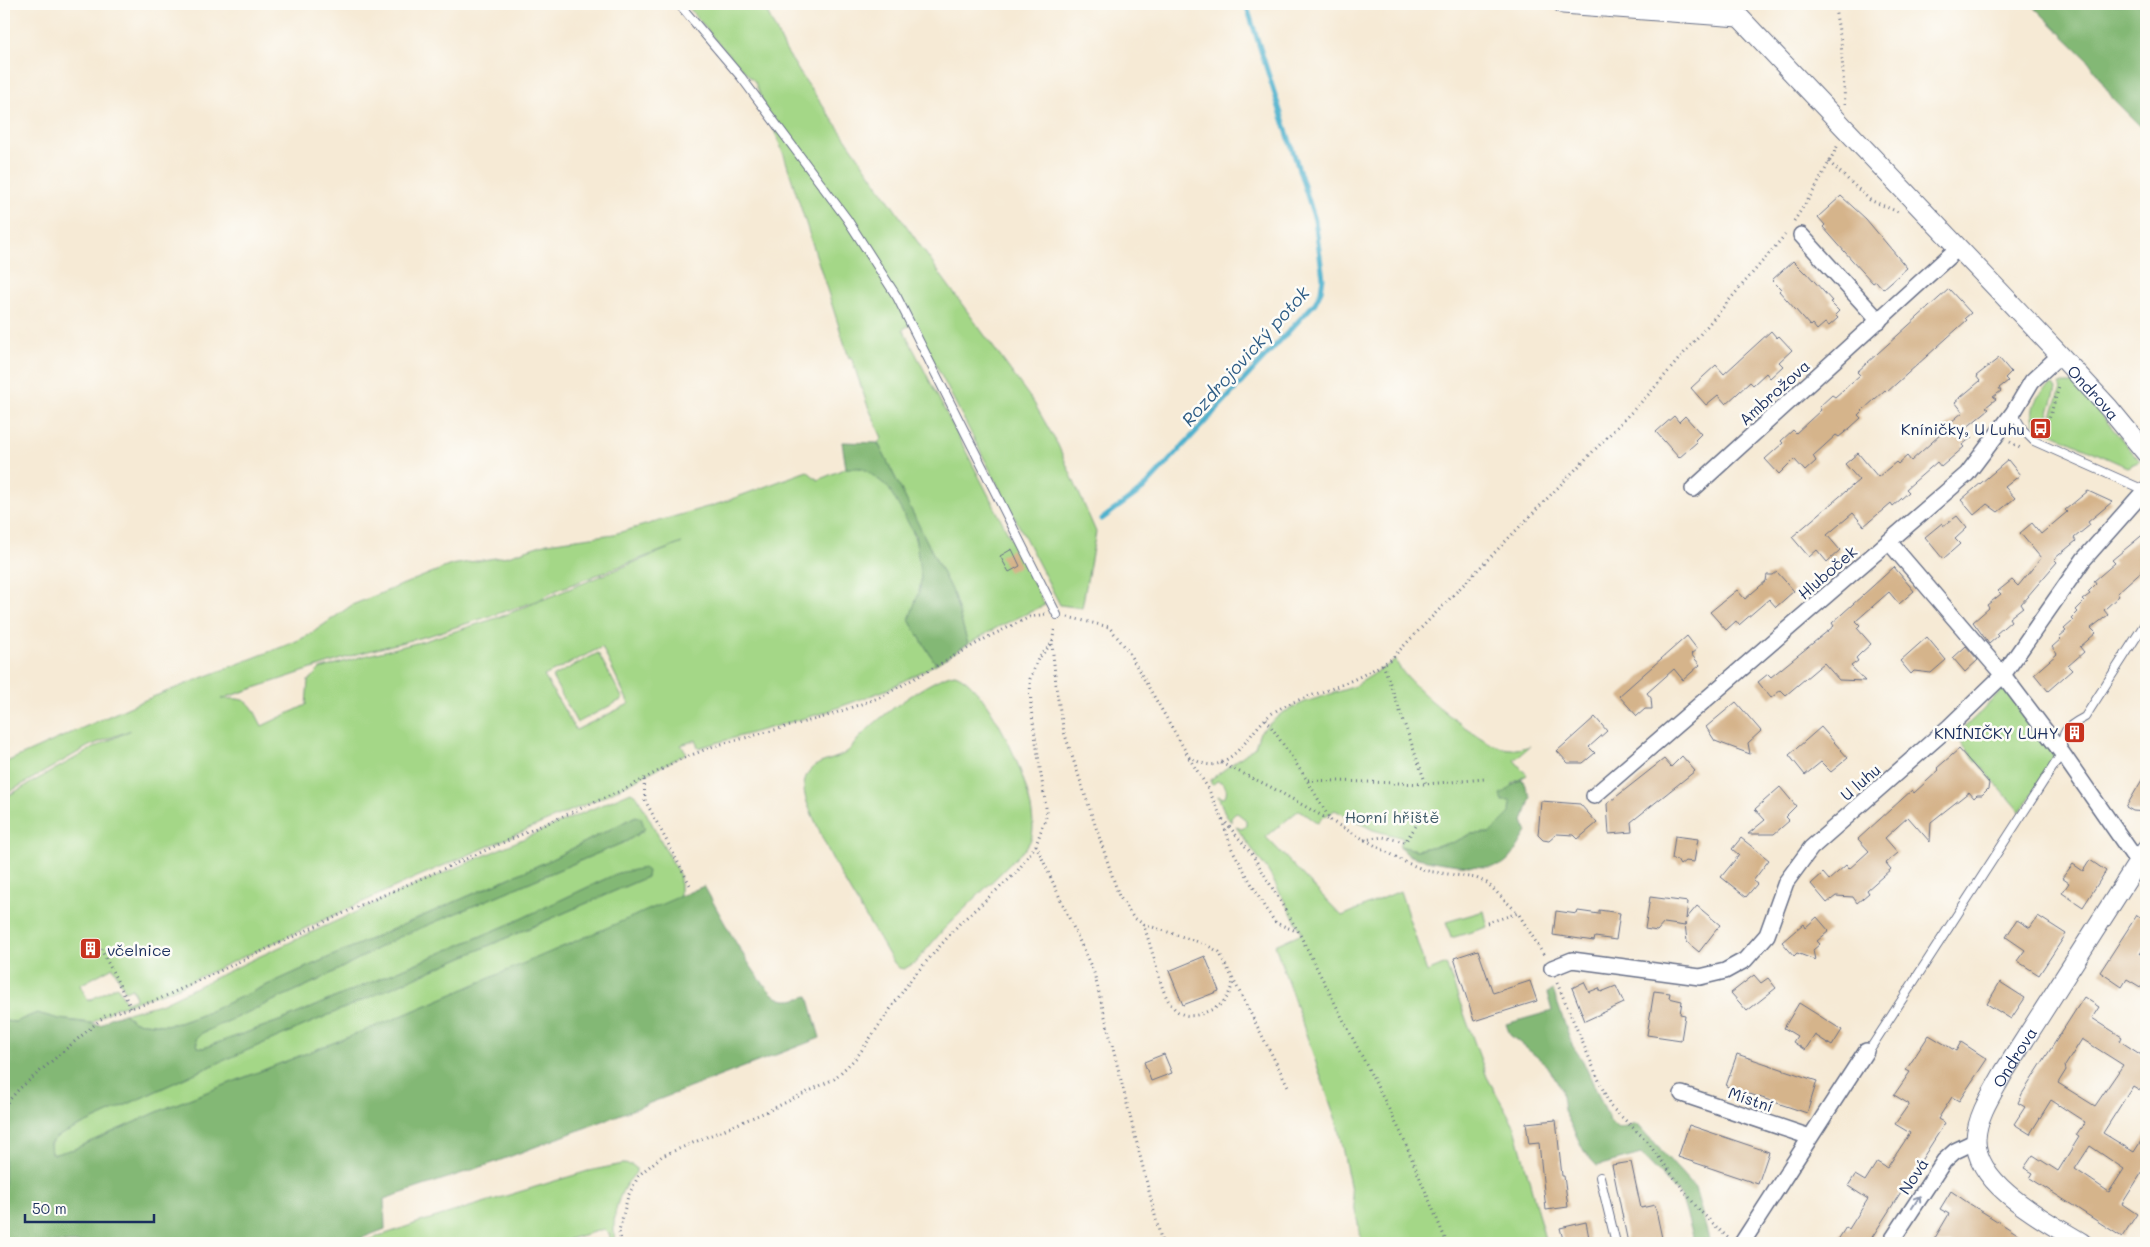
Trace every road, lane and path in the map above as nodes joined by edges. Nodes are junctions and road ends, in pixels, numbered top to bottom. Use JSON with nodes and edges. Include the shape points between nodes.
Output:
{"nodes":[{"id":1,"x":679,"y":4,"type":"edge"},
{"id":2,"x":1563,"y":4,"type":"edge"},
{"id":3,"x":1834,"y":4,"type":"edge"},
{"id":4,"x":1733,"y":11,"type":"edge"},
{"id":5,"x":1847,"y":130,"type":"junction"},
{"id":6,"x":1830,"y":162,"type":"dead end"},
{"id":7,"x":1793,"y":231,"type":"junction"},
{"id":8,"x":1958,"y":248,"type":"junction"},
{"id":9,"x":1880,"y":321,"type":"junction"},
{"id":10,"x":2060,"y":355,"type":"junction"},
{"id":11,"x":2059,"y":387,"type":"dead end"},
{"id":12,"x":2013,"y":413,"type":"junction"},
{"id":13,"x":2045,"y":432,"type":"dead end"},
{"id":14,"x":2146,"y":453,"type":"edge"},
{"id":15,"x":2145,"y":489,"type":"edge"},
{"id":16,"x":1693,"y":490,"type":"dead end"},
{"id":17,"x":1889,"y":542,"type":"junction"},
{"id":18,"x":1057,"y":615,"type":"junction"},
{"id":19,"x":2146,"y":622,"type":"edge"},
{"id":20,"x":1052,"y":643,"type":"junction"},
{"id":21,"x":1383,"y":664,"type":"junction"},
{"id":22,"x":2003,"y":675,"type":"junction"},
{"id":23,"x":1266,"y":719,"type":"junction"},
{"id":24,"x":2062,"y":753,"type":"junction"},
{"id":25,"x":1189,"y":757,"type":"junction"},
{"id":26,"x":1221,"y":763,"type":"junction"},
{"id":27,"x":1485,"y":779,"type":"dead end"},
{"id":28,"x":644,"y":780,"type":"junction"},
{"id":29,"x":1307,"y":780,"type":"junction"},
{"id":30,"x":1426,"y":784,"type":"junction"},
{"id":31,"x":1594,"y":796,"type":"dead end"},
{"id":32,"x":1221,"y":817,"type":"junction"},
{"id":33,"x":1331,"y":821,"type":"junction"},
{"id":34,"x":1415,"y":821,"type":"dead end"},
{"id":35,"x":1364,"y":840,"type":"junction"},
{"id":36,"x":1036,"y":845,"type":"junction"},
{"id":37,"x":2144,"y":862,"type":"edge"},
{"id":38,"x":690,"y":885,"type":"dead end"},
{"id":39,"x":1518,"y":913,"type":"junction"},
{"id":40,"x":1487,"y":923,"type":"dead end"},
{"id":41,"x":1143,"y":924,"type":"junction"},
{"id":42,"x":1298,"y":931,"type":"junction"},
{"id":43,"x":101,"y":949,"type":"dead end"},
{"id":44,"x":1552,"y":968,"type":"junction"},
{"id":45,"x":1233,"y":982,"type":"junction"},
{"id":46,"x":131,"y":1008,"type":"junction"},
{"id":47,"x":1866,"y":1051,"type":"joint"},
{"id":48,"x":1289,"y":1088,"type":"dead end"},
{"id":49,"x":1682,"y":1094,"type":"dead end"},
{"id":50,"x":4,"y":1106,"type":"edge"},
{"id":51,"x":1810,"y":1137,"type":"junction"},
{"id":52,"x":1976,"y":1141,"type":"junction"},
{"id":53,"x":1600,"y":1177,"type":"dead end"},
{"id":54,"x":621,"y":1243,"type":"edge"},
{"id":55,"x":1162,"y":1243,"type":"edge"},
{"id":56,"x":1446,"y":1243,"type":"edge"},
{"id":57,"x":1616,"y":1243,"type":"edge"},
{"id":58,"x":1734,"y":1243,"type":"edge"},
{"id":59,"x":1742,"y":1243,"type":"edge"},
{"id":60,"x":1890,"y":1243,"type":"edge"},
{"id":61,"x":2082,"y":1243,"type":"edge"}],
"edges":[{"from":1,"to":18,"type":"lane","via":[[741,77],[847,219],[896,297]]},
{"from":2,"to":4,"type":"street"},
{"from":3,"to":5,"type":"path","via":[[1841,41]]},
{"from":4,"to":5,"type":"street","name":"Ondrova"},
{"from":5,"to":8,"type":"street","name":"Ondrova"},
{"from":6,"to":7,"type":"path"},
{"from":7,"to":9,"type":"street"},
{"from":7,"to":21,"type":"path","via":[[1649,394]]},
{"from":8,"to":9,"type":"street","name":"Ambrožova"},
{"from":8,"to":10,"type":"street","name":"Ondrova"},
{"from":9,"to":16,"type":"street","name":"Ambrožova"},
{"from":10,"to":12,"type":"street","name":"Hluboček","via":[[2032,380]]},
{"from":10,"to":14,"type":"street","name":"Ondrova"},
{"from":11,"to":13,"type":"path"},
{"from":12,"to":15,"type":"lane","via":[[2022,430],[2034,441]]},
{"from":12,"to":17,"type":"street","name":"Hluboček","via":[[1966,474]]},
{"from":15,"to":22,"type":"street","name":"U luhu","via":[[2084,559]]},
{"from":17,"to":22,"type":"street"},
{"from":17,"to":31,"type":"street","name":"Hluboček"},
{"from":18,"to":20,"type":"path"},
{"from":18,"to":25,"type":"path","via":[[1109,627],[1126,648]]},
{"from":18,"to":28,"type":"path","via":[[1030,617],[1014,624],[881,697],[824,717],[714,746],[679,760]]},
{"from":19,"to":24,"type":"lane","via":[[2085,717],[2070,725],[2061,737]]},
{"from":20,"to":36,"type":"path","via":[[1038,659],[1030,679],[1047,814]]},
{"from":20,"to":41,"type":"path","via":[[1064,732],[1119,896],[1133,917]]},
{"from":21,"to":23,"type":"path","via":[[1366,675],[1300,699]]},
{"from":21,"to":30,"type":"path"},
{"from":22,"to":24,"type":"street"},
{"from":22,"to":44,"type":"street","name":"U luhu","via":[[1811,848],[1786,882],[1767,935],[1745,960],[1725,971],[1700,977],[1572,960]]},
{"from":23,"to":26,"type":"path","via":[[1243,747]]},
{"from":23,"to":29,"type":"path"},
{"from":24,"to":37,"type":"street"},
{"from":24,"to":47,"type":"lane","via":[[1870,1050]]},
{"from":25,"to":26,"type":"path","via":[[1201,763]]},
{"from":25,"to":32,"type":"path"},
{"from":26,"to":33,"type":"path"},
{"from":27,"to":30,"type":"path"},
{"from":28,"to":38,"type":"path","via":[[645,800]]},
{"from":28,"to":46,"type":"path","via":[[359,906],[155,1001]]},
{"from":29,"to":30,"type":"path"},
{"from":29,"to":33,"type":"path"},
{"from":32,"to":42,"type":"path","via":[[1252,854]]},
{"from":32,"to":42,"type":"path","via":[[1232,849],[1265,908],[1276,923]]},
{"from":33,"to":35,"type":"path"},
{"from":34,"to":35,"type":"path","via":[[1418,823],[1406,842],[1383,838]]},
{"from":35,"to":39,"type":"path","via":[[1427,871],[1476,878],[1487,883]]},
{"from":36,"to":54,"type":"path","via":[[1016,873],[960,923],[918,971],[857,1057],[834,1079],[662,1156],[639,1175],[628,1196],[619,1231]]},
{"from":36,"to":55,"type":"path","via":[[1094,973]]},
{"from":37,"to":52,"type":"street","name":"Ondrova","via":[[2004,1072],[1982,1116]]},
{"from":39,"to":40,"type":"path"},
{"from":39,"to":44,"type":"path"},
{"from":41,"to":45,"type":"path","via":[[1219,952]]},
{"from":41,"to":45,"type":"path","via":[[1163,992],[1181,1014],[1197,1016],[1214,1009],[1228,999]]},
{"from":42,"to":56,"type":"path","via":[[1401,1133]]},
{"from":43,"to":46,"type":"path"},
{"from":44,"to":58,"type":"path","via":[[1562,1000],[1610,1106],[1645,1139],[1699,1210]]},
{"from":45,"to":48,"type":"path"},
{"from":46,"to":50,"type":"path","via":[[106,1015],[19,1089]]},
{"from":47,"to":51,"type":"street"},
{"from":49,"to":51,"type":"street","name":"Místní"},
{"from":51,"to":59,"type":"street"},
{"from":60,"to":52,"type":"street","name":"Nová","one_way":true,"via":[[1944,1161],[1955,1151]]},
{"from":52,"to":61,"type":"street","via":[[1985,1167],[2001,1188]]},
{"from":53,"to":57,"type":"lane"}]}
